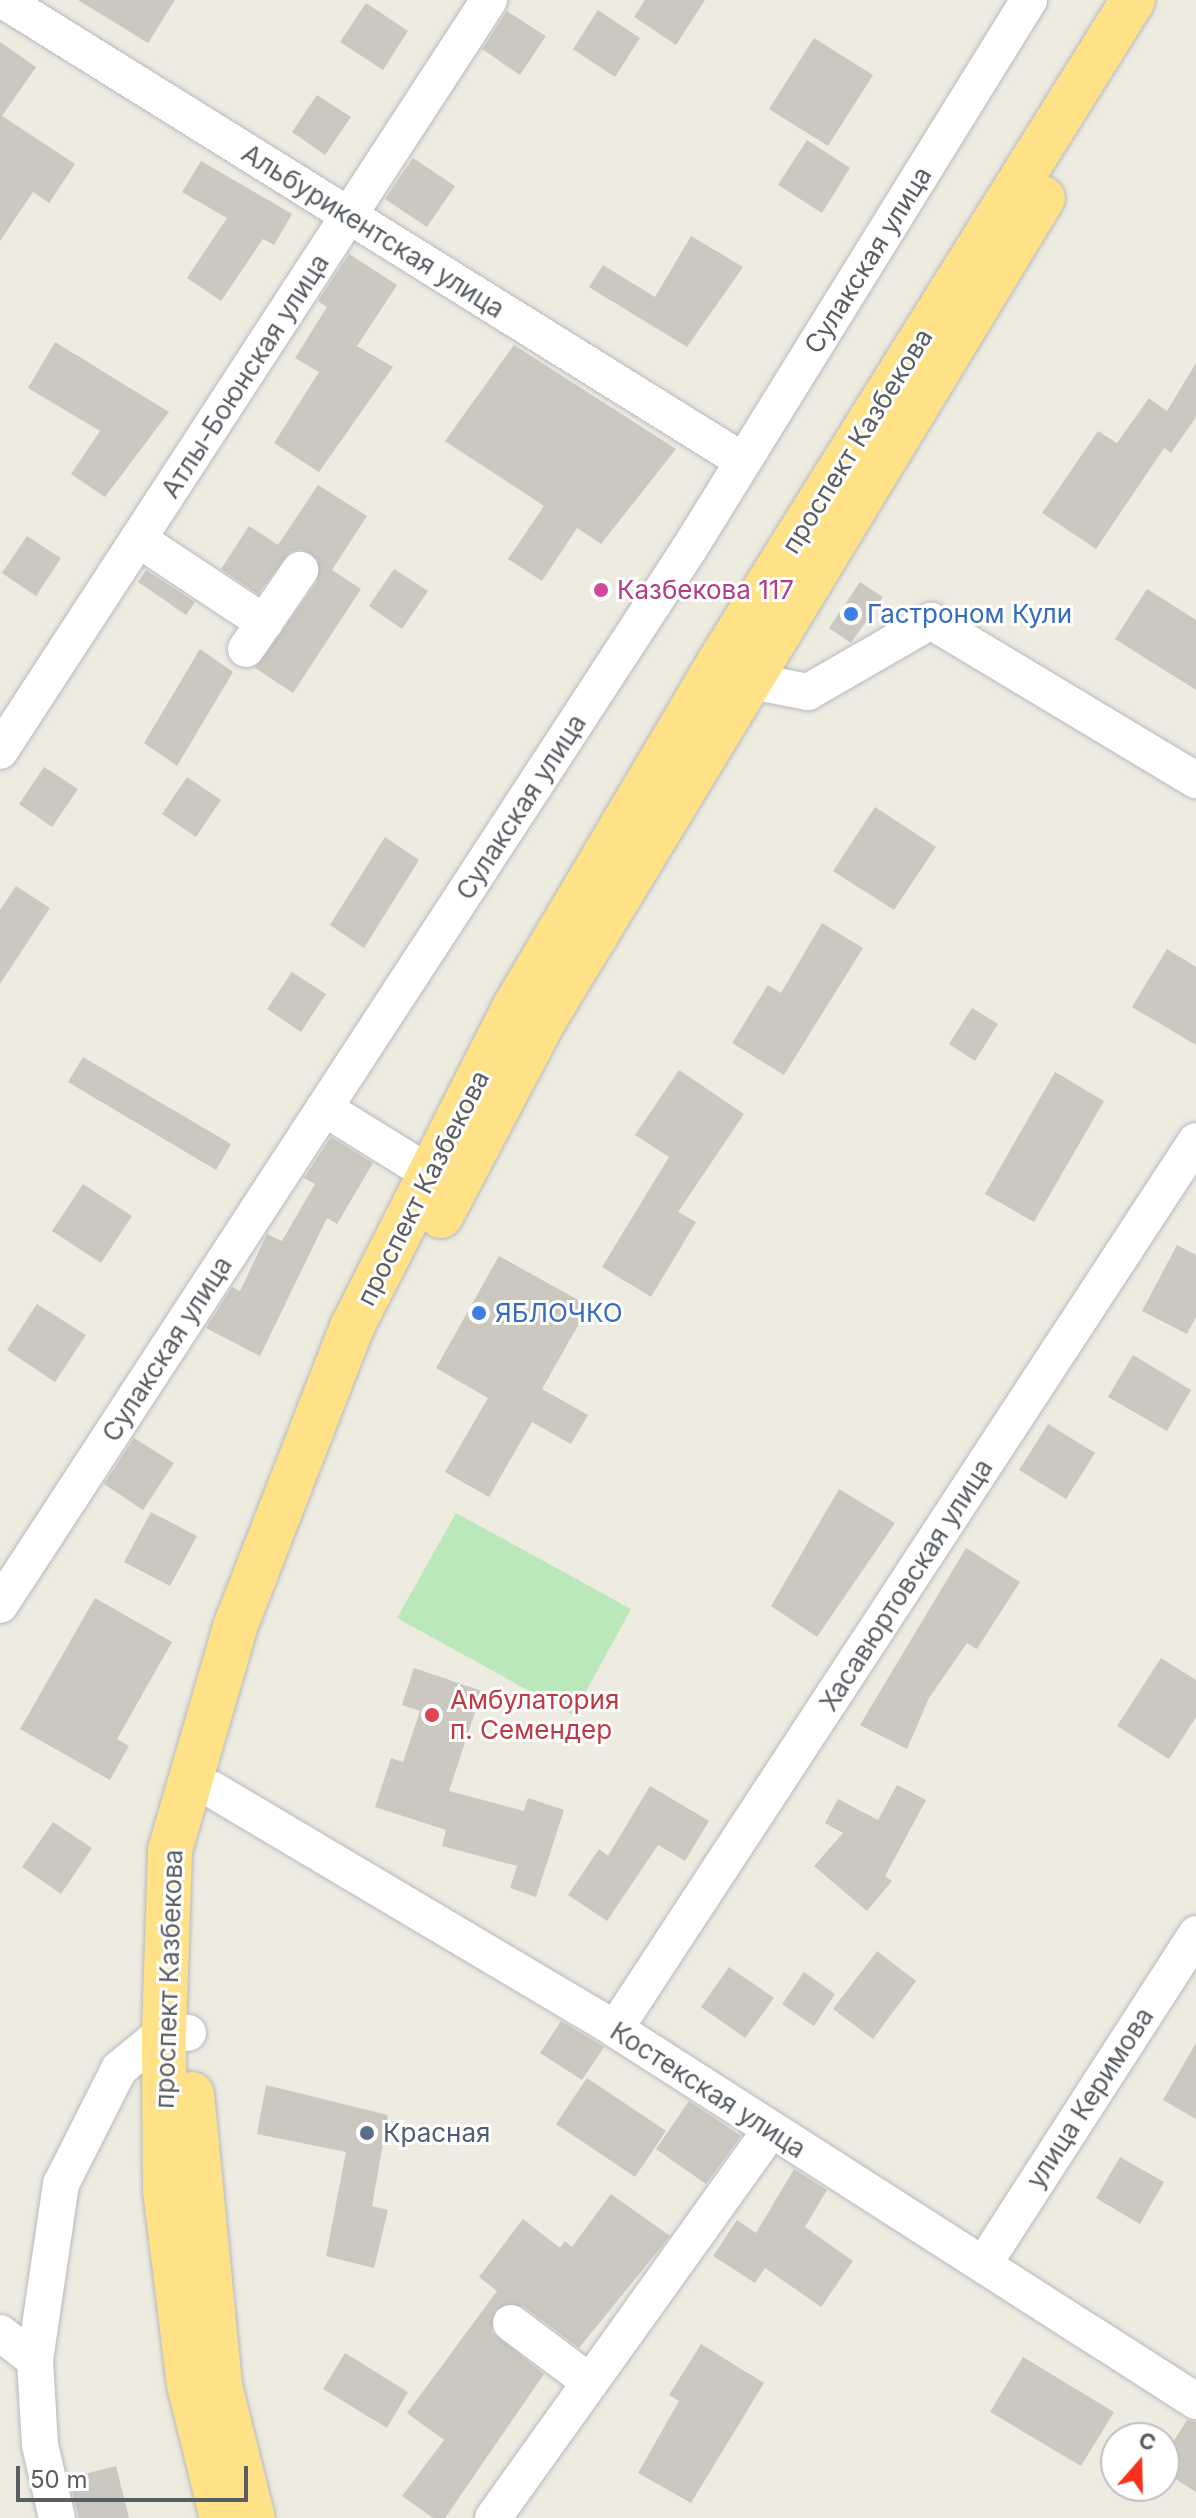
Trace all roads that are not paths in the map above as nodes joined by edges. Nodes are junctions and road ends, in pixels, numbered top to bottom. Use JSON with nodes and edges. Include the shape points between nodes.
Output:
{"nodes":[{"id":1,"x":3,"y":0,"type":"edge"},
{"id":2,"x":489,"y":0,"type":"edge"},
{"id":3,"x":1029,"y":0,"type":"edge"},
{"id":4,"x":1133,"y":0,"type":"edge"},
{"id":5,"x":1160,"y":0,"type":"edge"},
{"id":6,"x":350,"y":216,"type":"junction"},
{"id":7,"x":743,"y":461,"type":"junction"},
{"id":8,"x":138,"y":539,"type":"junction"},
{"id":9,"x":300,"y":570,"type":"dead end"},
{"id":10,"x":746,"y":680,"type":"junction"},
{"id":11,"x":0,"y":751,"type":"edge"},
{"id":12,"x":1196,"y":780,"type":"edge"},
{"id":13,"x":324,"y":1108,"type":"junction"},
{"id":14,"x":1196,"y":1141,"type":"edge"},
{"id":15,"x":411,"y":1162,"type":"dead end"},
{"id":16,"x":0,"y":1605,"type":"edge"},
{"id":17,"x":213,"y":1790,"type":"junction"},
{"id":18,"x":1196,"y":1934,"type":"edge"},
{"id":19,"x":615,"y":2029,"type":"junction"},
{"id":20,"x":176,"y":2033,"type":"junction"},
{"id":21,"x":769,"y":2133,"type":"junction"},
{"id":22,"x":985,"y":2262,"type":"junction"},
{"id":23,"x":511,"y":2323,"type":"dead end"},
{"id":24,"x":0,"y":2333,"type":"edge"},
{"id":25,"x":35,"y":2360,"type":"junction"},
{"id":26,"x":590,"y":2382,"type":"junction"},
{"id":27,"x":1196,"y":2401,"type":"edge"},
{"id":28,"x":57,"y":2518,"type":"edge"},
{"id":29,"x":222,"y":2518,"type":"edge"},
{"id":30,"x":253,"y":2518,"type":"edge"},
{"id":31,"x":493,"y":2518,"type":"edge"}],
"edges":[{"from":1,"to":6,"type":"street","name":"Альбурикентская улица"},
{"from":2,"to":6,"type":"street","name":"Атлы-Боюнская улица"},
{"from":3,"to":7,"type":"street","name":"Сулакская улица"},
{"from":4,"to":20,"type":"highway","name":"проспект Казбекова","via":[[718,664],[515,1006],[352,1327],[235,1627],[170,1850]]},
{"from":5,"to":10,"type":"highway","name":"проспект Казбекова","via":[[964,334]]},
{"from":6,"to":7,"type":"street","name":"Альбурикентская улица"},
{"from":6,"to":8,"type":"street","name":"Атлы-Боюнская улица"},
{"from":7,"to":13,"type":"street","name":"Сулакская улица"},
{"from":8,"to":9,"type":"street","via":[[255,636]]},
{"from":8,"to":11,"type":"street","name":"Атлы-Боюнская улица"},
{"from":10,"to":12,"type":"street","via":[[808,692],[931,621]]},
{"from":10,"to":17,"type":"highway","name":"проспект Казбекова","via":[[545,1019],[379,1337],[313,1488]]},
{"from":13,"to":15,"type":"street"},
{"from":13,"to":16,"type":"street","name":"Сулакская улица"},
{"from":14,"to":19,"type":"street","name":"Хасавюртовская улица"},
{"from":17,"to":19,"type":"street","name":"Костекская улица"},
{"from":17,"to":20,"type":"highway","name":"проспект Казбекова","via":[[198,1855]]},
{"from":18,"to":22,"type":"street","name":"улица Керимова"},
{"from":19,"to":21,"type":"street","name":"Костекская улица"},
{"from":20,"to":25,"type":"street","via":[[119,2069],[61,2184]]},
{"from":20,"to":29,"type":"highway","name":"проспект Казбекова","via":[[165,2189],[189,2385]]},
{"from":20,"to":30,"type":"highway","name":"проспект Казбекова","via":[[220,2386]]},
{"from":21,"to":22,"type":"street","name":"Костекская улица"},
{"from":21,"to":26,"type":"street"},
{"from":22,"to":27,"type":"street","name":"Костекская улица"},
{"from":23,"to":26,"type":"street"},
{"from":24,"to":25,"type":"street"},
{"from":25,"to":28,"type":"street","via":[[40,2445]]},
{"from":26,"to":31,"type":"street"}]}
